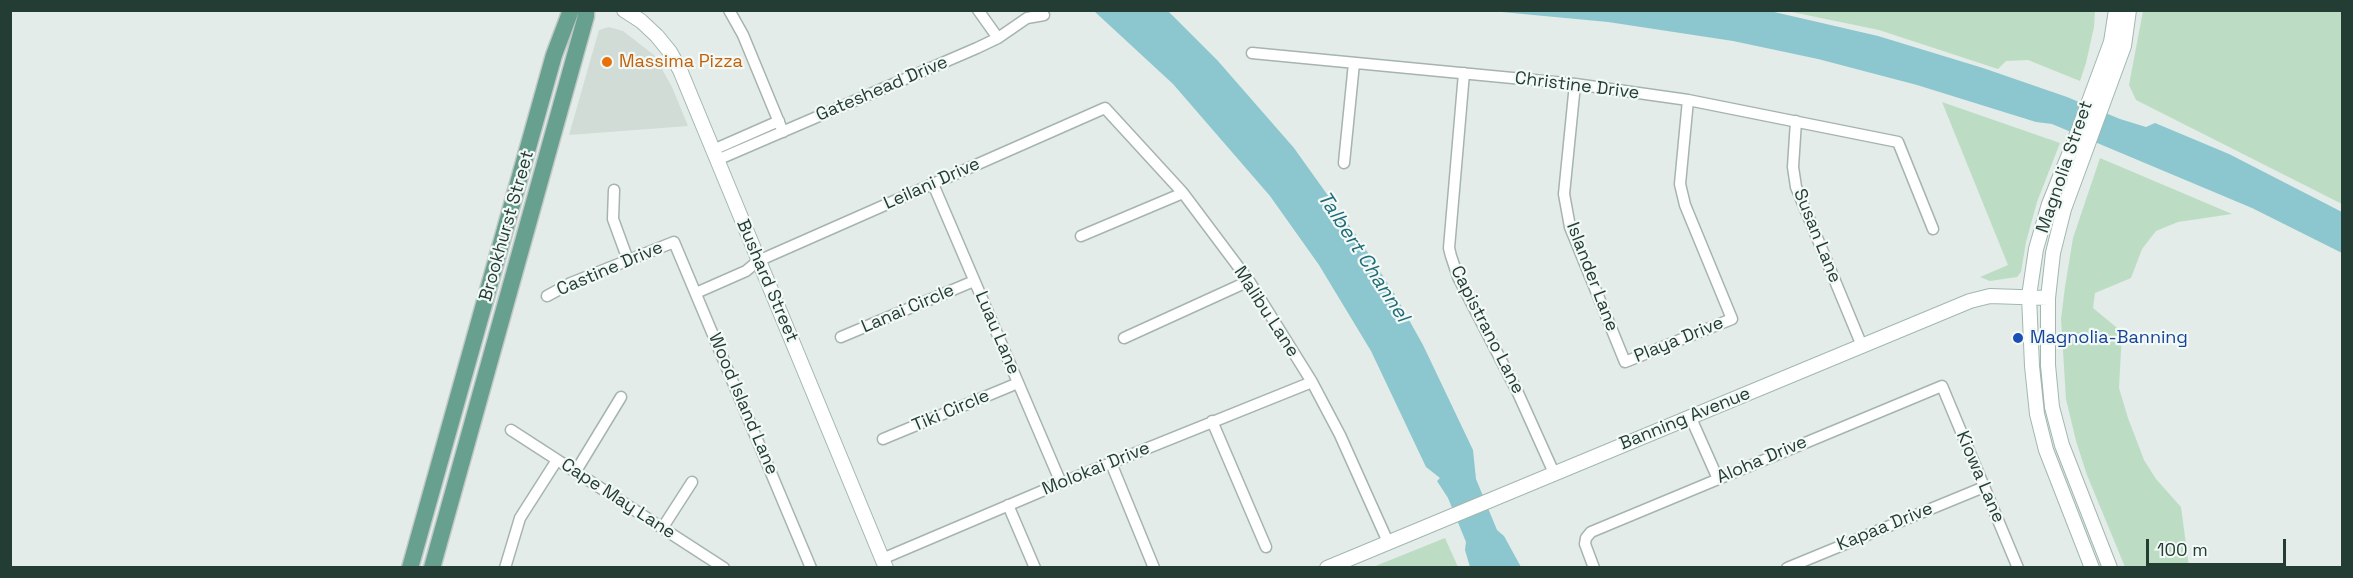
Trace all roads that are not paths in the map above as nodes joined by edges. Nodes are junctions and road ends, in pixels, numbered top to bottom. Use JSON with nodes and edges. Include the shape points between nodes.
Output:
{"nodes":[{"id":1,"x":571,"y":10,"type":"edge"},
{"id":2,"x":586,"y":10,"type":"edge"},
{"id":3,"x":624,"y":10,"type":"edge"},
{"id":4,"x":729,"y":10,"type":"edge"},
{"id":5,"x":978,"y":10,"type":"edge"},
{"id":6,"x":2116,"y":10,"type":"edge"},
{"id":7,"x":2129,"y":10,"type":"edge"},
{"id":8,"x":1044,"y":15,"type":"dead end"},
{"id":9,"x":998,"y":39,"type":"junction"},
{"id":10,"x":1252,"y":52,"type":"dead end"},
{"id":11,"x":1354,"y":63,"type":"junction"},
{"id":12,"x":1464,"y":73,"type":"junction"},
{"id":13,"x":1575,"y":84,"type":"junction"},
{"id":14,"x":1688,"y":100,"type":"junction"},
{"id":15,"x":1105,"y":108,"type":"joint"},
{"id":16,"x":1796,"y":121,"type":"junction"},
{"id":17,"x":781,"y":127,"type":"junction"},
{"id":18,"x":715,"y":155,"type":"junction"},
{"id":19,"x":1344,"y":164,"type":"dead end"},
{"id":20,"x":933,"y":184,"type":"junction"},
{"id":21,"x":614,"y":190,"type":"dead end"},
{"id":22,"x":1183,"y":193,"type":"junction"},
{"id":23,"x":1933,"y":229,"type":"dead end"},
{"id":24,"x":1081,"y":236,"type":"dead end"},
{"id":25,"x":674,"y":242,"type":"joint"},
{"id":26,"x":628,"y":260,"type":"junction"},
{"id":27,"x":758,"y":261,"type":"junction"},
{"id":28,"x":974,"y":281,"type":"junction"},
{"id":29,"x":1249,"y":281,"type":"junction"},
{"id":30,"x":696,"y":293,"type":"junction"},
{"id":31,"x":548,"y":296,"type":"dead end"},
{"id":32,"x":2029,"y":297,"type":"junction"},
{"id":33,"x":2048,"y":298,"type":"junction"},
{"id":34,"x":841,"y":337,"type":"dead end"},
{"id":35,"x":1124,"y":338,"type":"dead end"},
{"id":36,"x":1862,"y":346,"type":"junction"},
{"id":37,"x":1625,"y":362,"type":"joint"},
{"id":38,"x":1312,"y":382,"type":"junction"},
{"id":39,"x":1018,"y":383,"type":"junction"},
{"id":40,"x":1942,"y":386,"type":"joint"},
{"id":41,"x":621,"y":397,"type":"dead end"},
{"id":42,"x":1690,"y":417,"type":"junction"},
{"id":43,"x":1212,"y":421,"type":"junction"},
{"id":44,"x":511,"y":430,"type":"dead end"},
{"id":45,"x":884,"y":439,"type":"dead end"},
{"id":46,"x":444,"y":446,"type":"junction"},
{"id":47,"x":463,"y":452,"type":"junction"},
{"id":48,"x":558,"y":460,"type":"junction"},
{"id":49,"x":1112,"y":463,"type":"junction"},
{"id":50,"x":576,"y":471,"type":"junction"},
{"id":51,"x":1554,"y":473,"type":"junction"},
{"id":52,"x":1718,"y":479,"type":"junction"},
{"id":53,"x":692,"y":482,"type":"dead end"},
{"id":54,"x":1061,"y":483,"type":"junction"},
{"id":55,"x":1984,"y":487,"type":"junction"},
{"id":56,"x":1008,"y":505,"type":"junction"},
{"id":57,"x":663,"y":527,"type":"junction"},
{"id":58,"x":1388,"y":542,"type":"junction"},
{"id":59,"x":1266,"y":547,"type":"dead end"},
{"id":60,"x":884,"y":563,"type":"edge"},
{"id":61,"x":410,"y":567,"type":"edge"},
{"id":62,"x":432,"y":567,"type":"edge"},
{"id":63,"x":504,"y":567,"type":"edge"},
{"id":64,"x":724,"y":567,"type":"edge"},
{"id":65,"x":811,"y":567,"type":"edge"},
{"id":66,"x":1035,"y":567,"type":"edge"},
{"id":67,"x":1154,"y":567,"type":"edge"},
{"id":68,"x":1327,"y":567,"type":"edge"},
{"id":69,"x":1594,"y":567,"type":"edge"},
{"id":70,"x":1787,"y":567,"type":"edge"},
{"id":71,"x":2018,"y":567,"type":"edge"},
{"id":72,"x":2092,"y":567,"type":"edge"},
{"id":73,"x":2110,"y":567,"type":"edge"}],
"edges":[{"from":1,"to":46,"type":"main road","name":"Brookhurst Street","via":[[554,55]]},
{"from":2,"to":47,"type":"main road","name":"Brookhurst Street"},
{"from":3,"to":18,"type":"street","name":"Bushard Street","via":[[641,21],[670,52]]},
{"from":4,"to":17,"type":"street"},
{"from":5,"to":9,"type":"street"},
{"from":6,"to":32,"type":"street","name":"Magnolia Street","via":[[2110,42],[2049,204],[2036,249]]},
{"from":7,"to":33,"type":"street","name":"Magnolia Street","via":[[2124,46],[2064,209],[2053,253]]},
{"from":8,"to":9,"type":"street","name":"Gateshead Drive","via":[[1027,18]]},
{"from":9,"to":17,"type":"street","name":"Gateshead Drive"},
{"from":10,"to":11,"type":"street","name":"Christine Drive"},
{"from":11,"to":12,"type":"street","name":"Christine Drive"},
{"from":11,"to":19,"type":"street"},
{"from":12,"to":13,"type":"street","name":"Christine Drive"},
{"from":12,"to":51,"type":"street","name":"Capistrano Lane","via":[[1450,256]]},
{"from":13,"to":14,"type":"street","name":"Christine Drive"},
{"from":13,"to":37,"type":"street","name":"Islander Lane","via":[[1564,194],[1570,227]]},
{"from":14,"to":16,"type":"street","name":"Christine Drive"},
{"from":14,"to":37,"type":"street","name":"Playa Drive","via":[[1680,184],[1685,206],[1732,319]]},
{"from":15,"to":20,"type":"street","name":"Leilani Drive"},
{"from":15,"to":22,"type":"street","name":"Malibu Lane"},
{"from":16,"to":23,"type":"street","name":"Christine Drive","via":[[1898,142]]},
{"from":16,"to":36,"type":"street","name":"Susan Lane","via":[[1796,187]]},
{"from":17,"to":18,"type":"street","name":"Gateshead Drive"},
{"from":18,"to":27,"type":"street","name":"Bushard Street"},
{"from":20,"to":27,"type":"street","name":"Leilani Drive"},
{"from":20,"to":28,"type":"street","name":"Luau Lane"},
{"from":21,"to":26,"type":"street","via":[[613,219]]},
{"from":22,"to":24,"type":"street"},
{"from":22,"to":29,"type":"street","name":"Malibu Lane"},
{"from":25,"to":26,"type":"street","name":"Castine Drive"},
{"from":25,"to":30,"type":"street","name":"Wood Island Lane"},
{"from":26,"to":31,"type":"street","name":"Castine Drive"},
{"from":27,"to":30,"type":"street","name":"Leilani Drive","via":[[746,271]]},
{"from":27,"to":60,"type":"street","name":"Bushard Street"},
{"from":28,"to":34,"type":"street","name":"Lanai Circle"},
{"from":28,"to":39,"type":"street","name":"Luau Lane"},
{"from":29,"to":35,"type":"street"},
{"from":29,"to":38,"type":"street","name":"Malibu Lane"},
{"from":30,"to":65,"type":"street","name":"Wood Island Lane"},
{"from":32,"to":33,"type":"street","name":"Banning Avenue"},
{"from":32,"to":36,"type":"street","name":"Banning Avenue","via":[[1990,296],[1970,301]]},
{"from":32,"to":72,"type":"street","name":"Magnolia Street","via":[[2037,414],[2046,450]]},
{"from":33,"to":73,"type":"street","name":"Magnolia Street","via":[[2052,406],[2062,446]]},
{"from":36,"to":42,"type":"street","name":"Banning Avenue"},
{"from":38,"to":43,"type":"street","name":"Molokai Drive"},
{"from":38,"to":58,"type":"street","name":"Malibu Lane"},
{"from":39,"to":45,"type":"street","name":"Tiki Circle"},
{"from":39,"to":54,"type":"street","name":"Luau Lane"},
{"from":40,"to":52,"type":"street","name":"Aloha Drive"},
{"from":40,"to":55,"type":"street","name":"Kiowa Lane"},
{"from":41,"to":50,"type":"street"},
{"from":42,"to":51,"type":"street","name":"Banning Avenue"},
{"from":42,"to":52,"type":"street"},
{"from":43,"to":49,"type":"street","name":"Molokai Drive"},
{"from":43,"to":59,"type":"street"},
{"from":44,"to":48,"type":"street","name":"Cape May Lane"},
{"from":46,"to":47,"type":"main road"},
{"from":46,"to":61,"type":"main road","name":"Brookhurst Street"},
{"from":47,"to":62,"type":"main road","name":"Brookhurst Street"},
{"from":48,"to":50,"type":"street","name":"Cape May Lane"},
{"from":48,"to":63,"type":"street","via":[[520,518]]},
{"from":49,"to":54,"type":"street","name":"Molokai Drive"},
{"from":49,"to":67,"type":"street"},
{"from":50,"to":57,"type":"street","name":"Cape May Lane"},
{"from":51,"to":58,"type":"street","name":"Banning Avenue"},
{"from":52,"to":69,"type":"street","name":"Aloha Drive","via":[[1590,532],[1585,544]]},
{"from":53,"to":57,"type":"street"},
{"from":54,"to":56,"type":"street","name":"Molokai Drive"},
{"from":55,"to":70,"type":"street","name":"Kapaa Drive"},
{"from":55,"to":71,"type":"street","name":"Kiowa Lane"},
{"from":56,"to":60,"type":"street","name":"Molokai Drive"},
{"from":56,"to":66,"type":"street"},
{"from":57,"to":64,"type":"street","name":"Cape May Lane"},
{"from":58,"to":68,"type":"street","name":"Banning Avenue"}]}
